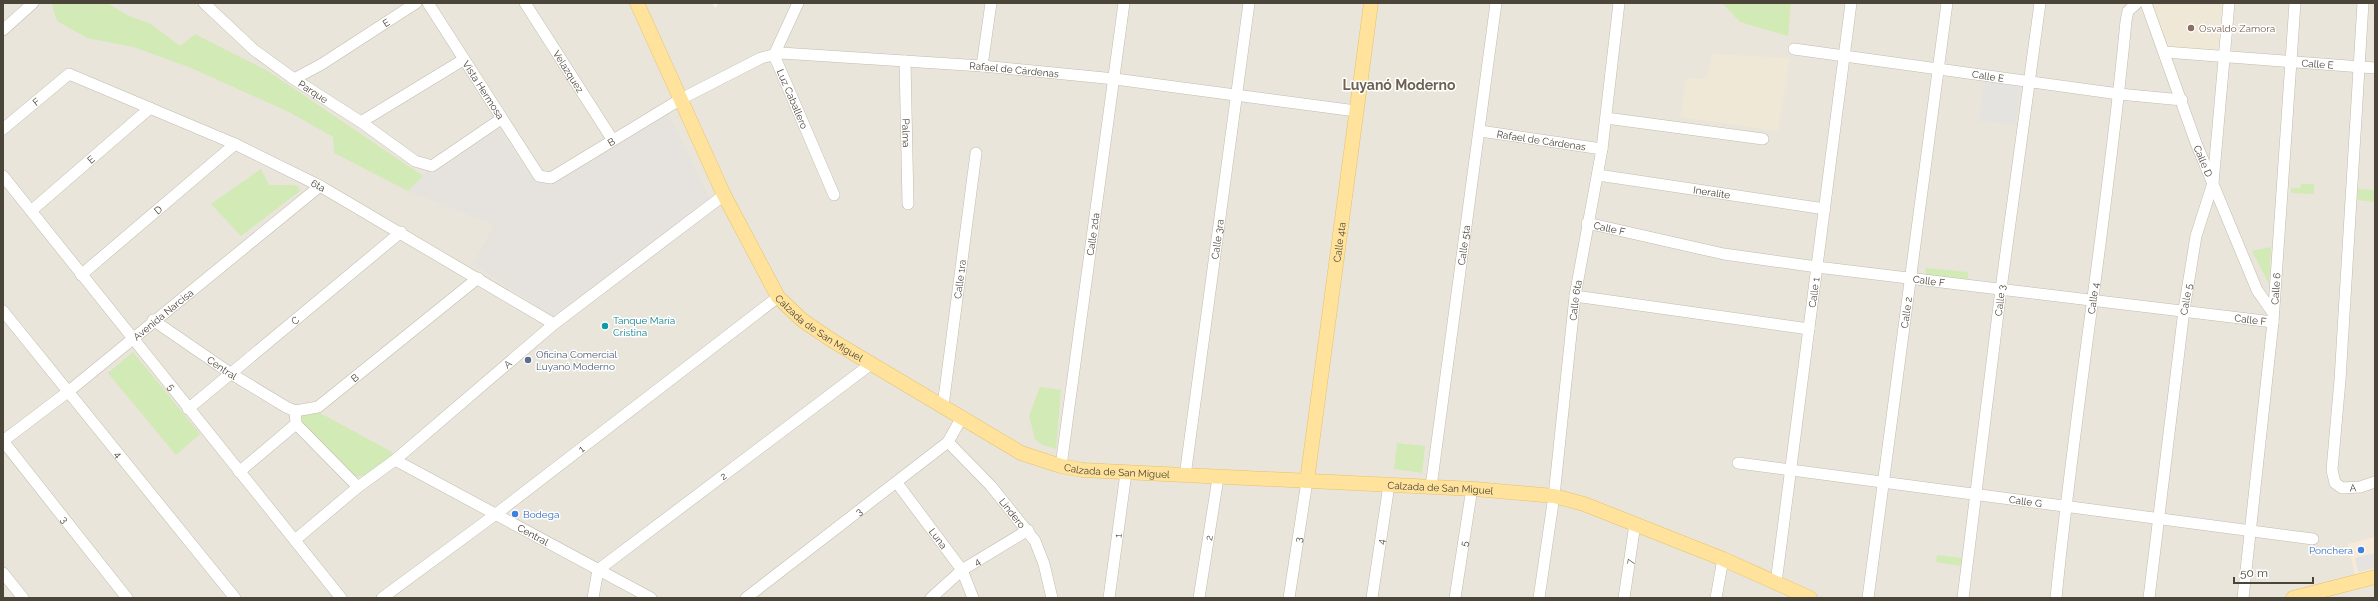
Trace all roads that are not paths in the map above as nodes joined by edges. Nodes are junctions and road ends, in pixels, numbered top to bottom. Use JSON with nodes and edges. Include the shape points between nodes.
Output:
{"nodes":[{"id":1,"x":33,"y":3,"type":"edge"},
{"id":2,"x":204,"y":3,"type":"edge"},
{"id":3,"x":416,"y":3,"type":"edge"},
{"id":4,"x":428,"y":3,"type":"edge"},
{"id":5,"x":525,"y":3,"type":"edge"},
{"id":6,"x":637,"y":3,"type":"edge"},
{"id":7,"x":798,"y":3,"type":"edge"},
{"id":8,"x":991,"y":3,"type":"edge"},
{"id":9,"x":1124,"y":3,"type":"edge"},
{"id":10,"x":1249,"y":3,"type":"edge"},
{"id":11,"x":1371,"y":3,"type":"edge"},
{"id":12,"x":1496,"y":3,"type":"edge"},
{"id":13,"x":1619,"y":3,"type":"edge"},
{"id":14,"x":1851,"y":3,"type":"edge"},
{"id":15,"x":1947,"y":3,"type":"edge"},
{"id":16,"x":2040,"y":3,"type":"edge"},
{"id":17,"x":2137,"y":3,"type":"edge"},
{"id":18,"x":2146,"y":3,"type":"edge"},
{"id":19,"x":2229,"y":3,"type":"edge"},
{"id":20,"x":2294,"y":3,"type":"edge"},
{"id":21,"x":2363,"y":3,"type":"edge"},
{"id":22,"x":3,"y":30,"type":"edge"},
{"id":23,"x":1794,"y":49,"type":"dead end"},
{"id":24,"x":2165,"y":52,"type":"junction"},
{"id":25,"x":774,"y":55,"type":"junction"},
{"id":26,"x":1845,"y":57,"type":"junction"},
{"id":27,"x":2224,"y":58,"type":"junction"},
{"id":28,"x":463,"y":60,"type":"junction"},
{"id":29,"x":905,"y":61,"type":"junction"},
{"id":30,"x":2291,"y":62,"type":"junction"},
{"id":31,"x":982,"y":66,"type":"junction"},
{"id":32,"x":2359,"y":66,"type":"junction"},
{"id":33,"x":2375,"y":68,"type":"edge"},
{"id":34,"x":1938,"y":70,"type":"junction"},
{"id":35,"x":69,"y":74,"type":"joint"},
{"id":36,"x":294,"y":79,"type":"junction"},
{"id":37,"x":1115,"y":79,"type":"junction"},
{"id":38,"x":2031,"y":82,"type":"junction"},
{"id":39,"x":2119,"y":94,"type":"junction"},
{"id":40,"x":1237,"y":96,"type":"junction"},
{"id":41,"x":681,"y":99,"type":"junction"},
{"id":42,"x":2182,"y":100,"type":"junction"},
{"id":43,"x":150,"y":108,"type":"junction"},
{"id":44,"x":1356,"y":111,"type":"junction"},
{"id":45,"x":1606,"y":118,"type":"junction"},
{"id":46,"x":501,"y":119,"type":"junction"},
{"id":47,"x":361,"y":122,"type":"junction"},
{"id":48,"x":3,"y":129,"type":"edge"},
{"id":49,"x":1480,"y":131,"type":"junction"},
{"id":50,"x":612,"y":139,"type":"junction"},
{"id":51,"x":1762,"y":139,"type":"dead end"},
{"id":52,"x":235,"y":144,"type":"junction"},
{"id":53,"x":1602,"y":149,"type":"junction"},
{"id":54,"x":976,"y":153,"type":"dead end"},
{"id":55,"x":1598,"y":175,"type":"junction"},
{"id":56,"x":3,"y":176,"type":"edge"},
{"id":57,"x":539,"y":176,"type":"joint"},
{"id":58,"x":2213,"y":183,"type":"junction"},
{"id":59,"x":320,"y":186,"type":"junction"},
{"id":60,"x":724,"y":195,"type":"junction"},
{"id":61,"x":834,"y":195,"type":"dead end"},
{"id":62,"x":908,"y":204,"type":"dead end"},
{"id":63,"x":1825,"y":209,"type":"junction"},
{"id":64,"x":31,"y":211,"type":"junction"},
{"id":65,"x":1587,"y":223,"type":"junction"},
{"id":66,"x":401,"y":232,"type":"junction"},
{"id":67,"x":1817,"y":267,"type":"junction"},
{"id":68,"x":81,"y":275,"type":"junction"},
{"id":69,"x":478,"y":278,"type":"junction"},
{"id":70,"x":1909,"y":279,"type":"junction"},
{"id":71,"x":2001,"y":289,"type":"junction"},
{"id":72,"x":1575,"y":296,"type":"junction"},
{"id":73,"x":778,"y":297,"type":"junction"},
{"id":74,"x":2094,"y":299,"type":"junction"},
{"id":75,"x":3,"y":310,"type":"edge"},
{"id":76,"x":2184,"y":310,"type":"junction"},
{"id":77,"x":2273,"y":317,"type":"junction"},
{"id":78,"x":153,"y":320,"type":"junction"},
{"id":79,"x":554,"y":324,"type":"junction"},
{"id":80,"x":1810,"y":329,"type":"junction"},
{"id":81,"x":131,"y":339,"type":"junction"},
{"id":82,"x":871,"y":364,"type":"junction"},
{"id":83,"x":230,"y":373,"type":"junction"},
{"id":84,"x":69,"y":391,"type":"junction"},
{"id":85,"x":943,"y":406,"type":"junction"},
{"id":86,"x":188,"y":409,"type":"junction"},
{"id":87,"x":295,"y":411,"type":"junction"},
{"id":88,"x":962,"y":417,"type":"junction"},
{"id":89,"x":296,"y":424,"type":"junction"},
{"id":90,"x":3,"y":441,"type":"edge"},
{"id":91,"x":948,"y":442,"type":"junction"},
{"id":92,"x":394,"y":460,"type":"junction"},
{"id":93,"x":1738,"y":463,"type":"dead end"},
{"id":94,"x":1061,"y":466,"type":"junction"},
{"id":95,"x":1791,"y":470,"type":"junction"},
{"id":96,"x":239,"y":472,"type":"junction"},
{"id":97,"x":1126,"y":473,"type":"junction"},
{"id":98,"x":1185,"y":476,"type":"junction"},
{"id":99,"x":1218,"y":478,"type":"junction"},
{"id":100,"x":1307,"y":481,"type":"junction"},
{"id":101,"x":1884,"y":482,"type":"junction"},
{"id":102,"x":2375,"y":482,"type":"edge"},
{"id":103,"x":897,"y":483,"type":"junction"},
{"id":104,"x":1388,"y":485,"type":"junction"},
{"id":105,"x":358,"y":487,"type":"junction"},
{"id":106,"x":1431,"y":487,"type":"junction"},
{"id":107,"x":1472,"y":488,"type":"junction"},
{"id":108,"x":1976,"y":494,"type":"junction"},
{"id":109,"x":1554,"y":496,"type":"junction"},
{"id":110,"x":2065,"y":505,"type":"junction"},
{"id":111,"x":496,"y":514,"type":"junction"},
{"id":112,"x":2158,"y":518,"type":"junction"},
{"id":113,"x":1635,"y":524,"type":"junction"},
{"id":114,"x":2250,"y":529,"type":"junction"},
{"id":115,"x":1028,"y":530,"type":"junction"},
{"id":116,"x":2313,"y":539,"type":"dead end"},
{"id":117,"x":295,"y":540,"type":"junction"},
{"id":118,"x":1723,"y":559,"type":"junction"},
{"id":119,"x":598,"y":570,"type":"junction"},
{"id":120,"x":962,"y":570,"type":"junction"},
{"id":121,"x":3,"y":573,"type":"edge"},
{"id":122,"x":2375,"y":577,"type":"edge"},
{"id":123,"x":1776,"y":583,"type":"junction"},
{"id":124,"x":23,"y":598,"type":"edge"},
{"id":125,"x":127,"y":598,"type":"edge"},
{"id":126,"x":236,"y":598,"type":"edge"},
{"id":127,"x":341,"y":598,"type":"edge"},
{"id":128,"x":382,"y":598,"type":"edge"},
{"id":129,"x":593,"y":598,"type":"edge"},
{"id":130,"x":651,"y":598,"type":"edge"},
{"id":131,"x":746,"y":598,"type":"edge"},
{"id":132,"x":931,"y":598,"type":"edge"},
{"id":133,"x":973,"y":598,"type":"edge"},
{"id":134,"x":1052,"y":598,"type":"edge"},
{"id":135,"x":1109,"y":598,"type":"edge"},
{"id":136,"x":1199,"y":598,"type":"edge"},
{"id":137,"x":1289,"y":598,"type":"edge"},
{"id":138,"x":1372,"y":598,"type":"edge"},
{"id":139,"x":1455,"y":598,"type":"edge"},
{"id":140,"x":1539,"y":598,"type":"edge"},
{"id":141,"x":1624,"y":598,"type":"edge"},
{"id":142,"x":1716,"y":598,"type":"edge"},
{"id":143,"x":1810,"y":598,"type":"edge"},
{"id":144,"x":1868,"y":598,"type":"edge"},
{"id":145,"x":1963,"y":598,"type":"edge"},
{"id":146,"x":2056,"y":598,"type":"edge"},
{"id":147,"x":2149,"y":598,"type":"edge"},
{"id":148,"x":2243,"y":598,"type":"edge"},
{"id":149,"x":2294,"y":598,"type":"edge"}],
"edges":[{"from":1,"to":22,"type":"street"},
{"from":2,"to":36,"type":"street","name":"Parque","via":[[254,50]]},
{"from":3,"to":36,"type":"street","name":"E","via":[[322,64]]},
{"from":4,"to":28,"type":"street","name":"Vista Hermosa"},
{"from":5,"to":50,"type":"street","name":"Velazquez"},
{"from":6,"to":41,"type":"main road","name":"Calzada de San Miguel"},
{"from":7,"to":25,"type":"street"},
{"from":8,"to":31,"type":"street"},
{"from":9,"to":37,"type":"street","name":"Calle 2da"},
{"from":10,"to":40,"type":"street","name":"Calle 3ra"},
{"from":11,"to":44,"type":"main road","name":"Calle 4ta"},
{"from":12,"to":49,"type":"street","name":"Calle 5ta"},
{"from":13,"to":45,"type":"street","name":"Calle 6ta"},
{"from":14,"to":26,"type":"street","name":"Calle 1"},
{"from":15,"to":34,"type":"street","name":"Calle 2"},
{"from":16,"to":38,"type":"street","name":"Calle 3"},
{"from":17,"to":39,"type":"street","name":"Calle 4","via":[[2128,11],[2126,21]]},
{"from":18,"to":24,"type":"street","name":"Calle D"},
{"from":19,"to":27,"type":"street","name":"Calle 5"},
{"from":20,"to":30,"type":"street","name":"Calle 6"},
{"from":21,"to":32,"type":"street"},
{"from":23,"to":26,"type":"street","name":"Calle E"},
{"from":24,"to":27,"type":"street","name":"Calle E"},
{"from":24,"to":42,"type":"street","name":"Calle D"},
{"from":25,"to":29,"type":"street","name":"Rafael de Cárdenas"},
{"from":25,"to":41,"type":"street","name":"Rafael de Cárdenas","via":[[751,62]]},
{"from":25,"to":61,"type":"street","name":"Luz Caballero"},
{"from":26,"to":34,"type":"street","name":"Calle E"},
{"from":26,"to":63,"type":"street","name":"Calle 1"},
{"from":27,"to":30,"type":"street","name":"Calle E"},
{"from":27,"to":58,"type":"street","name":"Calle 5"},
{"from":28,"to":46,"type":"street","name":"Vista Hermosa"},
{"from":28,"to":47,"type":"street"},
{"from":29,"to":31,"type":"street","name":"Rafael de Cárdenas"},
{"from":29,"to":62,"type":"street","name":"Palma"},
{"from":30,"to":32,"type":"street","name":"Calle E"},
{"from":30,"to":77,"type":"street","name":"Calle 6"},
{"from":31,"to":37,"type":"street","name":"Rafael de Cárdenas"},
{"from":32,"to":33,"type":"street","name":"Calle E"},
{"from":32,"to":102,"type":"street","name":"A","via":[[2340,380],[2332,461],[2333,479],[2338,486],[2347,488]]},
{"from":34,"to":38,"type":"street","name":"Calle E"},
{"from":34,"to":70,"type":"street","name":"Calle 2"},
{"from":35,"to":43,"type":"street","name":"6ta"},
{"from":35,"to":48,"type":"street","name":"F"},
{"from":36,"to":47,"type":"street","name":"Parque"},
{"from":37,"to":40,"type":"street","name":"Rafael de Cárdenas"},
{"from":37,"to":94,"type":"street","name":"Calle 2da"},
{"from":38,"to":39,"type":"street","name":"Calle E"},
{"from":38,"to":71,"type":"street","name":"Calle 3"},
{"from":39,"to":42,"type":"street","name":"Calle E"},
{"from":39,"to":74,"type":"street","name":"Calle 4"},
{"from":40,"to":44,"type":"street","name":"Rafael de Cárdenas"},
{"from":40,"to":98,"type":"street","name":"Calle 3ra"},
{"from":41,"to":50,"type":"street","name":"B"},
{"from":41,"to":60,"type":"main road","name":"Calzada de San Miguel"},
{"from":42,"to":58,"type":"street","name":"Calle D"},
{"from":43,"to":52,"type":"street","name":"6ta"},
{"from":43,"to":64,"type":"street","name":"E"},
{"from":44,"to":100,"type":"main road","name":"Calle 4ta"},
{"from":45,"to":51,"type":"street"},
{"from":45,"to":53,"type":"street","name":"Calle 6ta"},
{"from":46,"to":47,"type":"street","name":"Parque","via":[[432,166],[415,161]]},
{"from":46,"to":57,"type":"street","name":"Vista Hermosa"},
{"from":49,"to":53,"type":"street","name":"Rafael de Cárdenas"},
{"from":49,"to":106,"type":"street","name":"Calle 5ta"},
{"from":50,"to":57,"type":"street","name":"B","via":[[551,178]]},
{"from":52,"to":59,"type":"street","name":"6ta"},
{"from":52,"to":68,"type":"street","name":"D"},
{"from":53,"to":55,"type":"street","name":"Calle 6ta"},
{"from":54,"to":85,"type":"street","name":"Calle 1ra"},
{"from":55,"to":63,"type":"street","name":"Ineralite"},
{"from":55,"to":65,"type":"street","name":"Calle 6ta"},
{"from":56,"to":64,"type":"street","name":"5"},
{"from":58,"to":76,"type":"street","name":"Calle 5","via":[[2196,236]]},
{"from":58,"to":77,"type":"street","name":"Calle D","via":[[2257,290]]},
{"from":59,"to":66,"type":"street","name":"6ta"},
{"from":59,"to":78,"type":"street","name":"Avenida Narcisa"},
{"from":60,"to":73,"type":"main road","name":"Calzada de San Miguel"},
{"from":60,"to":79,"type":"street","name":"A"},
{"from":63,"to":67,"type":"street","name":"Calle 1"},
{"from":64,"to":68,"type":"street","name":"5"},
{"from":65,"to":67,"type":"street","name":"Calle F","via":[[1724,254]]},
{"from":65,"to":72,"type":"street","name":"Calle 6ta"},
{"from":66,"to":69,"type":"street","name":"6ta"},
{"from":66,"to":83,"type":"street","name":"C"},
{"from":67,"to":70,"type":"street","name":"Calle F"},
{"from":67,"to":80,"type":"street","name":"Calle 1"},
{"from":68,"to":81,"type":"street","name":"5"},
{"from":69,"to":79,"type":"street","name":"6ta"},
{"from":69,"to":87,"type":"street","name":"B","via":[[318,407]]},
{"from":70,"to":71,"type":"street","name":"Calle F"},
{"from":70,"to":101,"type":"street","name":"Calle 2"},
{"from":71,"to":74,"type":"street","name":"Calle F"},
{"from":71,"to":108,"type":"street","name":"Calle 3"},
{"from":72,"to":80,"type":"street"},
{"from":72,"to":109,"type":"street","name":"Calle 6ta"},
{"from":73,"to":82,"type":"main road","name":"Calzada de San Miguel","via":[[802,320]]},
{"from":73,"to":111,"type":"street","name":"1"},
{"from":74,"to":76,"type":"street","name":"Calle F"},
{"from":74,"to":110,"type":"street","name":"Calle 4"},
{"from":75,"to":84,"type":"street","name":"4"},
{"from":76,"to":77,"type":"street","name":"Calle F"},
{"from":76,"to":112,"type":"street","name":"Calle 5"},
{"from":77,"to":114,"type":"street","name":"Calle 6"},
{"from":78,"to":81,"type":"street","name":"Avenida Narcisa"},
{"from":78,"to":83,"type":"street","name":"Central"},
{"from":79,"to":92,"type":"street","name":"A"},
{"from":80,"to":95,"type":"street","name":"Calle 1"},
{"from":81,"to":84,"type":"street","name":"Avenida Narcisa"},
{"from":81,"to":86,"type":"street","name":"5"},
{"from":82,"to":85,"type":"main road","name":"Calzada de San Miguel"},
{"from":82,"to":119,"type":"street","name":"2"},
{"from":83,"to":86,"type":"street","name":"C"},
{"from":83,"to":87,"type":"street","name":"Central"},
{"from":84,"to":90,"type":"street","name":"Avenida Narcisa"},
{"from":84,"to":126,"type":"street","name":"4"},
{"from":85,"to":88,"type":"main road","name":"Calzada de San Miguel"},
{"from":86,"to":96,"type":"street","name":"5"},
{"from":87,"to":89,"type":"street"},
{"from":88,"to":91,"type":"street","name":"3"},
{"from":88,"to":94,"type":"main road","name":"Calzada de San Miguel","via":[[1021,453]]},
{"from":89,"to":96,"type":"street"},
{"from":89,"to":105,"type":"street"},
{"from":90,"to":125,"type":"street","name":"3"},
{"from":91,"to":103,"type":"street","name":"3"},
{"from":91,"to":115,"type":"street","name":"Lindero"},
{"from":92,"to":105,"type":"street","name":"A"},
{"from":92,"to":111,"type":"street","name":"Central"},
{"from":93,"to":95,"type":"street","name":"Calle G"},
{"from":94,"to":97,"type":"main road","name":"Calzada de San Miguel"},
{"from":95,"to":101,"type":"street","name":"Calle G"},
{"from":95,"to":123,"type":"street","name":"Calle 1"},
{"from":96,"to":117,"type":"street","name":"5"},
{"from":97,"to":98,"type":"main road","name":"Calzada de San Miguel"},
{"from":97,"to":135,"type":"street","name":"1"},
{"from":98,"to":99,"type":"main road","name":"Calzada de San Miguel"},
{"from":99,"to":100,"type":"main road","name":"Calzada de San Miguel"},
{"from":99,"to":136,"type":"street","name":"2"},
{"from":100,"to":104,"type":"main road","name":"Calzada de San Miguel"},
{"from":100,"to":137,"type":"street","name":"3"},
{"from":101,"to":108,"type":"street","name":"Calle G"},
{"from":101,"to":144,"type":"street","name":"Calle 2"},
{"from":103,"to":120,"type":"street","name":"Luna"},
{"from":103,"to":131,"type":"street","name":"3"},
{"from":104,"to":106,"type":"main road","name":"Calzada de San Miguel"},
{"from":104,"to":138,"type":"street","name":"4"},
{"from":105,"to":117,"type":"street","name":"A"},
{"from":106,"to":107,"type":"main road","name":"Calzada de San Miguel"},
{"from":107,"to":109,"type":"main road","name":"Calzada de San Miguel"},
{"from":107,"to":139,"type":"street","name":"5"},
{"from":108,"to":110,"type":"street","name":"Calle G"},
{"from":108,"to":145,"type":"street","name":"Calle 3"},
{"from":109,"to":113,"type":"main road","name":"Calzada de San Miguel","via":[[1584,504]]},
{"from":109,"to":140,"type":"street","name":"Calle 6ta"},
{"from":110,"to":112,"type":"street","name":"Calle G"},
{"from":110,"to":146,"type":"street","name":"Calle 4"},
{"from":111,"to":119,"type":"street","name":"Central"},
{"from":111,"to":128,"type":"street","name":"1"},
{"from":112,"to":114,"type":"street","name":"Calle G"},
{"from":112,"to":147,"type":"street","name":"Calle 5"},
{"from":113,"to":118,"type":"main road","name":"Calzada de San Miguel"},
{"from":113,"to":141,"type":"street","name":"7"},
{"from":114,"to":116,"type":"street","name":"Calle G"},
{"from":114,"to":148,"type":"street","name":"Calle 6"},
{"from":115,"to":120,"type":"street","name":"4"},
{"from":115,"to":134,"type":"street","name":"Lindero","via":[[1036,541]]},
{"from":117,"to":127,"type":"street","name":"5"},
{"from":118,"to":123,"type":"main road","name":"Calzada de San Miguel"},
{"from":118,"to":142,"type":"street"},
{"from":119,"to":129,"type":"street"},
{"from":119,"to":130,"type":"street","name":"Central"},
{"from":120,"to":132,"type":"street","name":"4"},
{"from":120,"to":133,"type":"street","name":"Luna"},
{"from":121,"to":124,"type":"street"},
{"from":122,"to":149,"type":"main road"},
{"from":123,"to":143,"type":"main road","name":"Calzada de San Miguel"}]}
